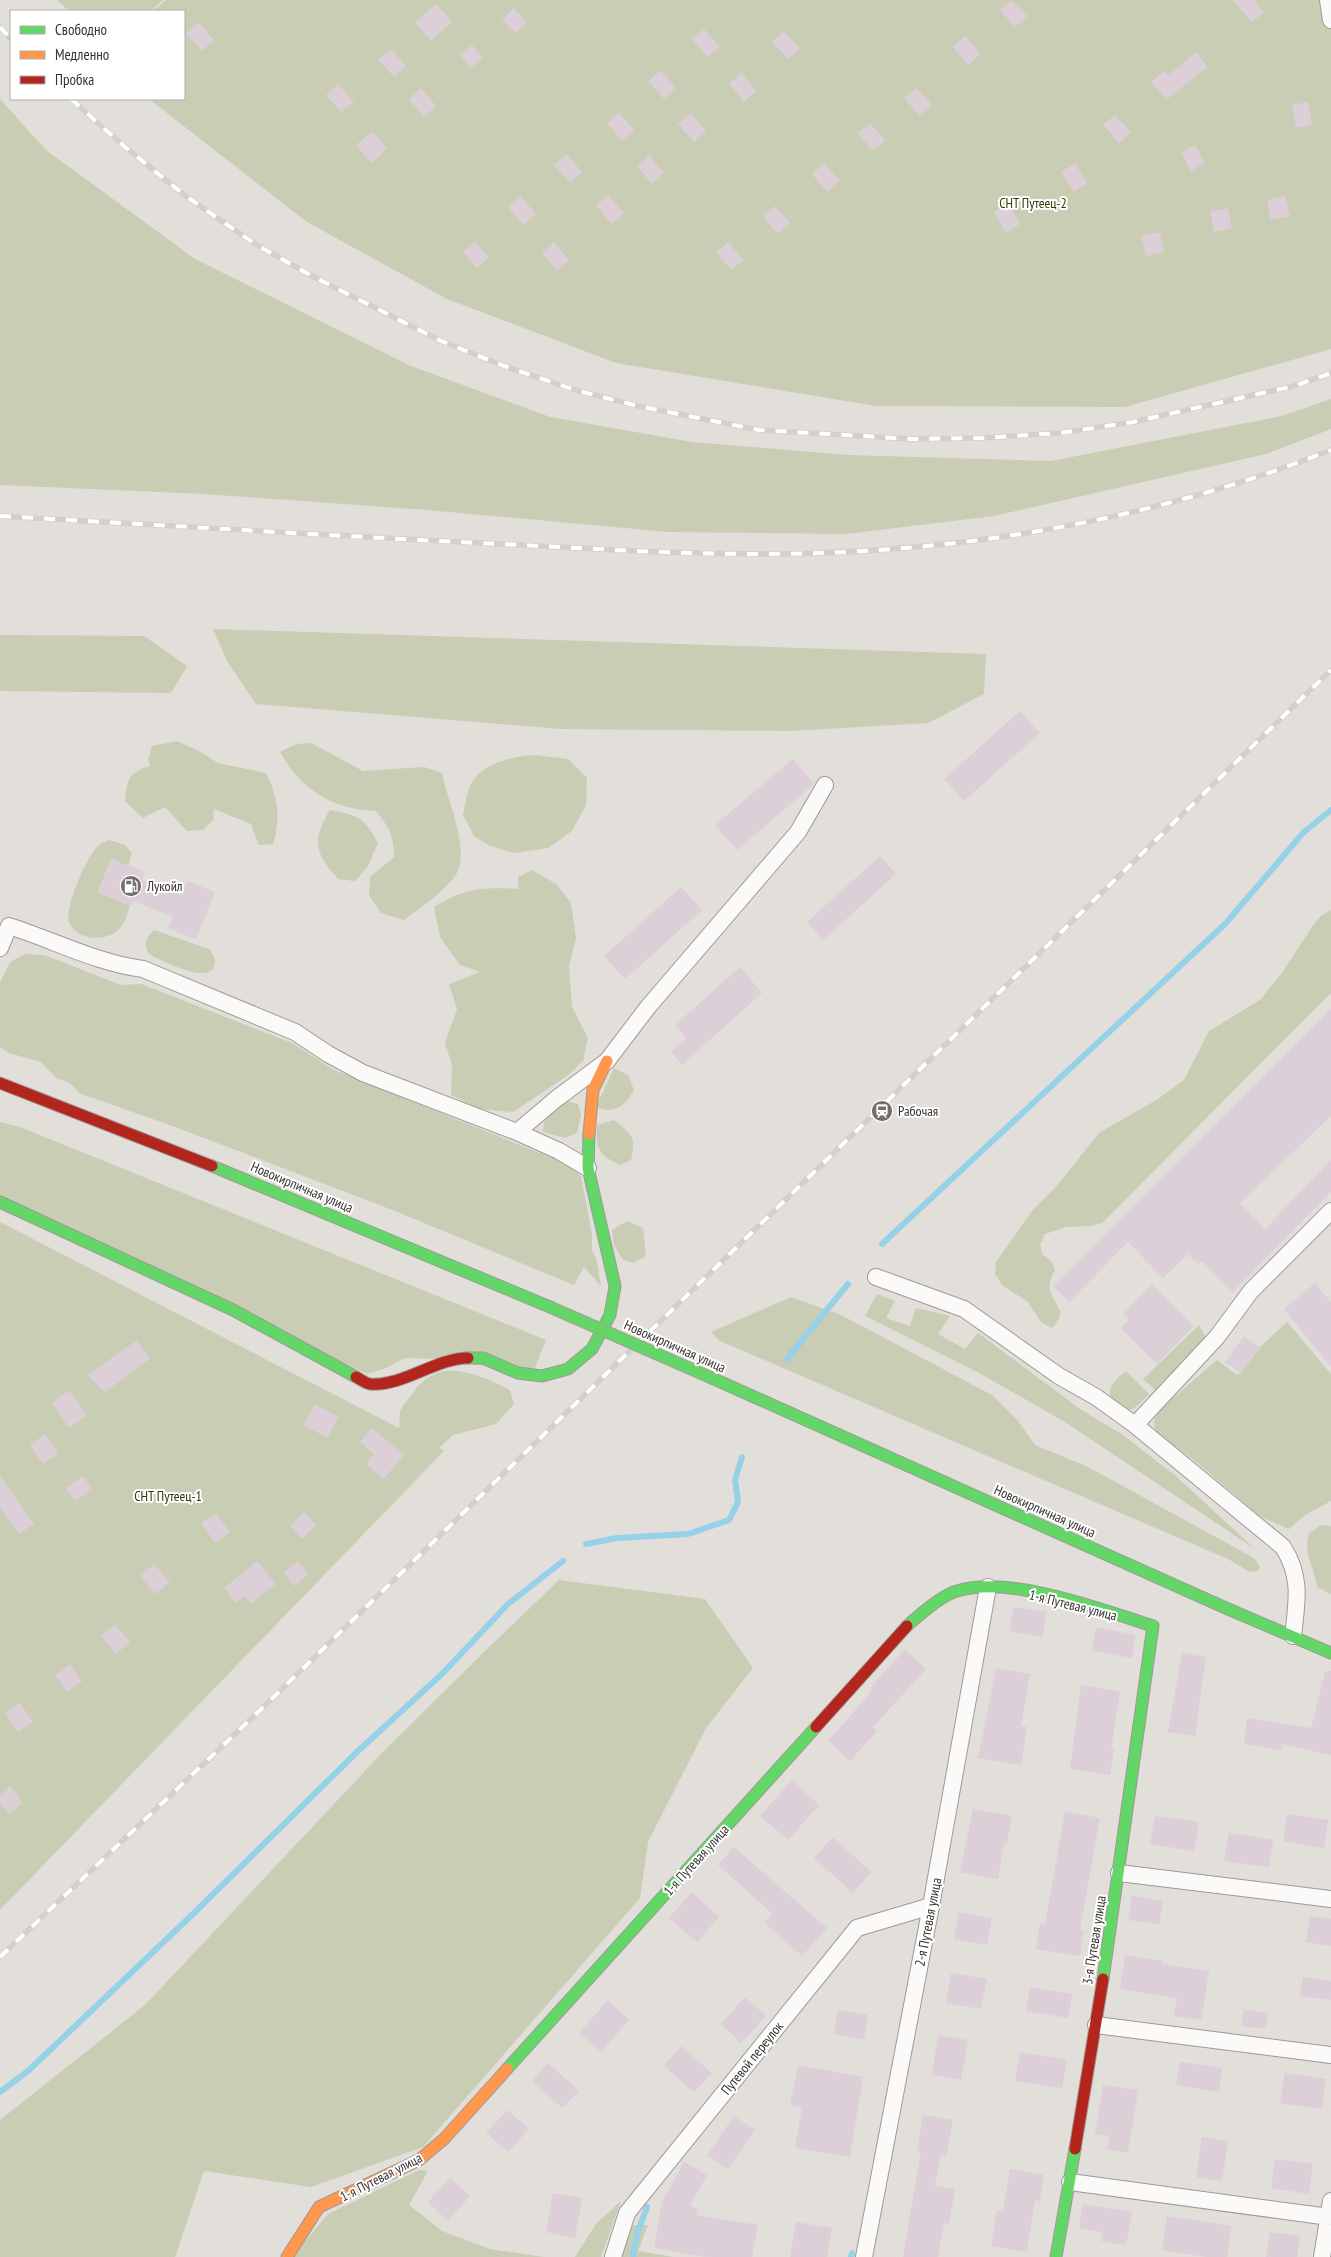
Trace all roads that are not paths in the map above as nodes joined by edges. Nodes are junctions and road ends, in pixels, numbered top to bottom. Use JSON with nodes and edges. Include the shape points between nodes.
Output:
{"nodes":[{"id":1,"x":1328,"y":0,"type":"edge"},
{"id":2,"x":1331,"y":20,"type":"edge"},
{"id":3,"x":824,"y":784,"type":"dead end"},
{"id":4,"x":0,"y":948,"type":"edge"},
{"id":5,"x":607,"y":1061,"type":"junction"},
{"id":6,"x":0,"y":1082,"type":"edge"},
{"id":7,"x":517,"y":1132,"type":"junction"},
{"id":8,"x":588,"y":1168,"type":"junction"},
{"id":9,"x":0,"y":1202,"type":"edge"},
{"id":10,"x":1331,"y":1211,"type":"edge"},
{"id":11,"x":876,"y":1277,"type":"dead end"},
{"id":12,"x":1135,"y":1425,"type":"junction"},
{"id":13,"x":988,"y":1587,"type":"junction"},
{"id":14,"x":1154,"y":1626,"type":"joint"},
{"id":15,"x":1293,"y":1636,"type":"junction"},
{"id":16,"x":1331,"y":1652,"type":"edge"},
{"id":17,"x":1120,"y":1873,"type":"junction"},
{"id":18,"x":1331,"y":1899,"type":"edge"},
{"id":19,"x":931,"y":1906,"type":"junction"},
{"id":20,"x":1096,"y":2025,"type":"junction"},
{"id":21,"x":1331,"y":2056,"type":"edge"},
{"id":22,"x":1070,"y":2182,"type":"junction"},
{"id":23,"x":1331,"y":2201,"type":"edge"},
{"id":24,"x":1328,"y":2218,"type":"junction"},
{"id":25,"x":287,"y":2257,"type":"edge"},
{"id":26,"x":613,"y":2257,"type":"edge"},
{"id":27,"x":864,"y":2257,"type":"edge"},
{"id":28,"x":1056,"y":2257,"type":"edge"},
{"id":29,"x":1322,"y":2257,"type":"edge"}],
"edges":[{"from":1,"to":2,"type":"street"},
{"from":3,"to":5,"type":"street","via":[[798,832],[648,1007]]},
{"from":4,"to":7,"type":"street","via":[[9,926],[119,966],[143,969],[295,1032],[362,1073]]},
{"from":5,"to":7,"type":"street"},
{"from":5,"to":8,"type":"street","via":[[593,1090]]},
{"from":6,"to":15,"type":"street","name":"Новокирпичная улица","bridge":true,"via":[[267,1188],[550,1307]]},
{"from":7,"to":8,"type":"street"},
{"from":8,"to":9,"type":"street","via":[[615,1286],[610,1315],[592,1349],[568,1369],[542,1376],[518,1373],[483,1358],[457,1358],[398,1380],[369,1384],[233,1310]]},
{"from":10,"to":12,"type":"street","via":[[1251,1291],[1218,1337]]},
{"from":11,"to":12,"type":"street","via":[[964,1309]]},
{"from":12,"to":15,"type":"street","via":[[1283,1547],[1297,1580]]},
{"from":13,"to":14,"type":"street","name":"1-я Путевая улица","via":[[1049,1595]]},
{"from":13,"to":19,"type":"street","name":"2-я Путевая улица"},
{"from":13,"to":25,"type":"street","name":"1-я Путевая улица","via":[[955,1592],[909,1624],[444,2139],[419,2160],[319,2207]]},
{"from":14,"to":17,"type":"street","name":"3-я Путевая улица"},
{"from":15,"to":16,"type":"street","name":"Новокирпичная улица"},
{"from":17,"to":18,"type":"street"},
{"from":17,"to":20,"type":"street","name":"3-я Путевая улица"},
{"from":19,"to":26,"type":"street","name":"Путевой переулок","via":[[857,1928],[627,2213]]},
{"from":19,"to":27,"type":"street","name":"2-я Путевая улица"},
{"from":20,"to":21,"type":"street"},
{"from":20,"to":22,"type":"street","name":"3-я Путевая улица"},
{"from":22,"to":24,"type":"street"},
{"from":22,"to":28,"type":"street","name":"3-я Путевая улица"},
{"from":23,"to":24,"type":"street"},
{"from":24,"to":29,"type":"street"}]}
